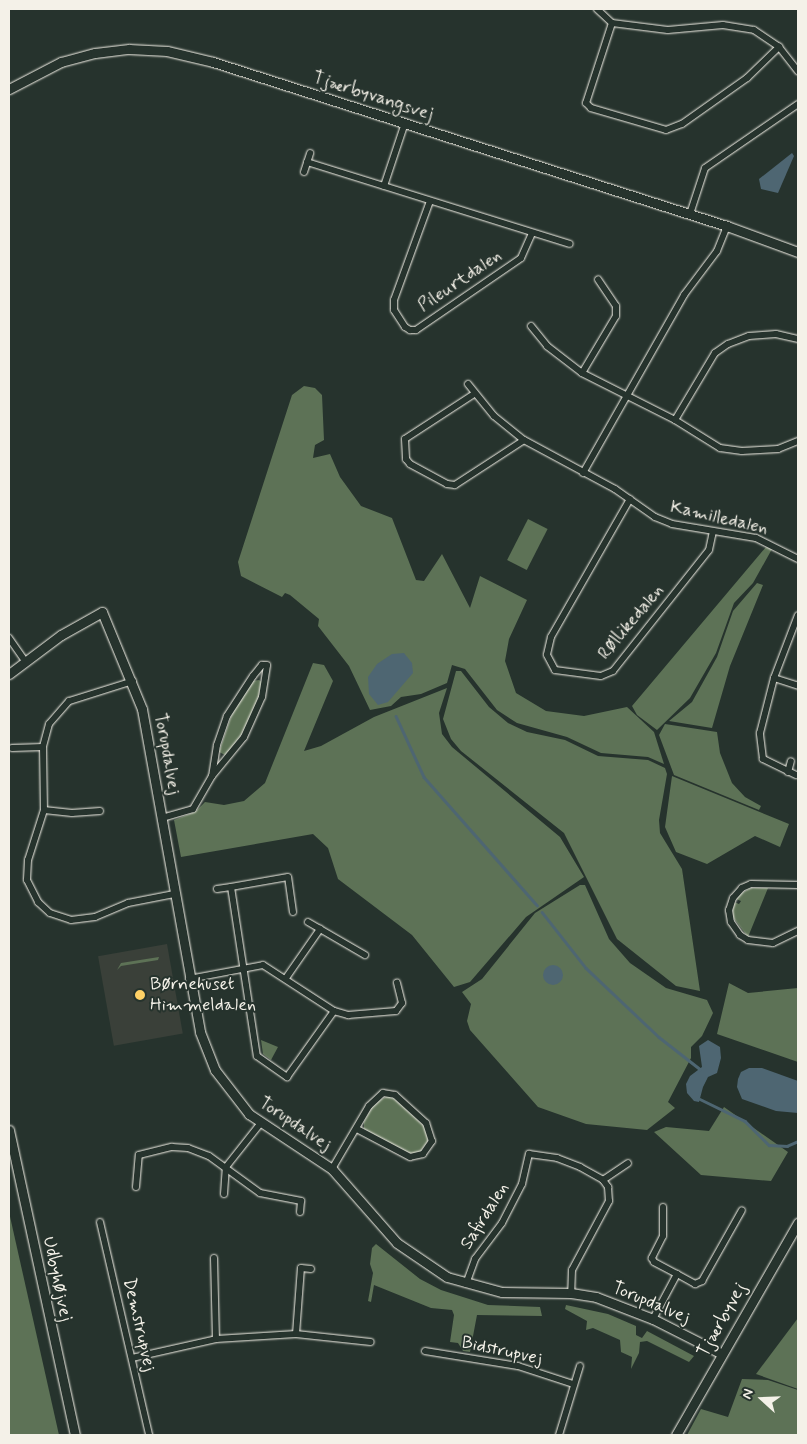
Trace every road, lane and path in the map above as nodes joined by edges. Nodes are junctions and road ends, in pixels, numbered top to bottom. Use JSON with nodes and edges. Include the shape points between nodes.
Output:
{"nodes":[{"id":1,"x":597,"y":9,"type":"edge"},
{"id":2,"x":612,"y":23,"type":"junction"},
{"id":3,"x":779,"y":47,"type":"junction"},
{"id":4,"x":798,"y":71,"type":"edge"},
{"id":5,"x":9,"y":89,"type":"edge"},
{"id":6,"x":798,"y":104,"type":"edge"},
{"id":7,"x":405,"y":123,"type":"junction"},
{"id":8,"x":310,"y":153,"type":"dead end"},
{"id":9,"x":307,"y":162,"type":"junction"},
{"id":10,"x":304,"y":172,"type":"dead end"},
{"id":11,"x":384,"y":186,"type":"junction"},
{"id":12,"x":430,"y":201,"type":"junction"},
{"id":13,"x":690,"y":214,"type":"junction"},
{"id":14,"x":727,"y":226,"type":"junction"},
{"id":15,"x":532,"y":233,"type":"junction"},
{"id":16,"x":570,"y":244,"type":"dead end"},
{"id":17,"x":798,"y":252,"type":"edge"},
{"id":18,"x":598,"y":279,"type":"dead end"},
{"id":19,"x":531,"y":326,"type":"dead end"},
{"id":20,"x":798,"y":338,"type":"edge"},
{"id":21,"x":582,"y":373,"type":"junction"},
{"id":22,"x":468,"y":384,"type":"dead end"},
{"id":23,"x":474,"y":394,"type":"junction"},
{"id":24,"x":626,"y":397,"type":"junction"},
{"id":25,"x":675,"y":420,"type":"junction"},
{"id":26,"x":524,"y":440,"type":"junction"},
{"id":27,"x":798,"y":442,"type":"edge"},
{"id":28,"x":583,"y":473,"type":"junction"},
{"id":29,"x":630,"y":499,"type":"junction"},
{"id":30,"x":713,"y":531,"type":"junction"},
{"id":31,"x":798,"y":559,"type":"edge"},
{"id":32,"x":798,"y":615,"type":"edge"},
{"id":33,"x":9,"y":638,"type":"edge"},
{"id":34,"x":25,"y":661,"type":"junction"},
{"id":35,"x":9,"y":674,"type":"edge"},
{"id":36,"x":774,"y":678,"type":"junction"},
{"id":37,"x":133,"y":680,"type":"junction"},
{"id":38,"x":798,"y":686,"type":"edge"},
{"id":39,"x":43,"y":747,"type":"junction"},
{"id":40,"x":12,"y":748,"type":"dead end"},
{"id":41,"x":791,"y":761,"type":"dead end"},
{"id":42,"x":788,"y":772,"type":"junction"},
{"id":43,"x":796,"y":775,"type":"dead end"},
{"id":44,"x":212,"y":776,"type":"junction"},
{"id":45,"x":44,"y":810,"type":"junction"},
{"id":46,"x":100,"y":811,"type":"dead end"},
{"id":47,"x":162,"y":818,"type":"junction"},
{"id":48,"x":798,"y":885,"type":"edge"},
{"id":49,"x":230,"y":887,"type":"junction"},
{"id":50,"x":217,"y":890,"type":"dead end"},
{"id":51,"x":174,"y":894,"type":"junction"},
{"id":52,"x":293,"y":912,"type":"dead end"},
{"id":53,"x":308,"y":922,"type":"dead end"},
{"id":54,"x":320,"y":929,"type":"junction"},
{"id":55,"x":798,"y":931,"type":"edge"},
{"id":56,"x":364,"y":955,"type":"dead end"},
{"id":57,"x":244,"y":968,"type":"junction"},
{"id":58,"x":286,"y":978,"type":"junction"},
{"id":59,"x":189,"y":979,"type":"junction"},
{"id":60,"x":397,"y":982,"type":"dead end"},
{"id":61,"x":334,"y":1011,"type":"junction"},
{"id":62,"x":260,"y":1124,"type":"junction"},
{"id":63,"x":357,"y":1129,"type":"junction"},
{"id":64,"x":9,"y":1130,"type":"edge"},
{"id":65,"x":628,"y":1163,"type":"dead end"},
{"id":66,"x":226,"y":1168,"type":"junction"},
{"id":67,"x":332,"y":1169,"type":"junction"},
{"id":68,"x":603,"y":1180,"type":"junction"},
{"id":69,"x":136,"y":1187,"type":"dead end"},
{"id":70,"x":224,"y":1194,"type":"dead end"},
{"id":71,"x":663,"y":1207,"type":"dead end"},
{"id":72,"x":742,"y":1210,"type":"dead end"},
{"id":73,"x":300,"y":1212,"type":"dead end"},
{"id":74,"x":100,"y":1222,"type":"dead end"},
{"id":75,"x":798,"y":1223,"type":"edge"},
{"id":76,"x":214,"y":1258,"type":"dead end"},
{"id":77,"x":310,"y":1269,"type":"dead end"},
{"id":78,"x":677,"y":1274,"type":"junction"},
{"id":79,"x":466,"y":1284,"type":"junction"},
{"id":80,"x":570,"y":1293,"type":"junction"},
{"id":81,"x":653,"y":1319,"type":"junction"},
{"id":82,"x":296,"y":1334,"type":"junction"},
{"id":83,"x":216,"y":1339,"type":"junction"},
{"id":84,"x":371,"y":1342,"type":"dead end"},
{"id":85,"x":425,"y":1351,"type":"dead end"},
{"id":86,"x":722,"y":1354,"type":"junction"},
{"id":87,"x":132,"y":1358,"type":"junction"},
{"id":88,"x":580,"y":1366,"type":"dead end"},
{"id":89,"x":573,"y":1384,"type":"junction"},
{"id":90,"x":75,"y":1435,"type":"edge"},
{"id":91,"x":150,"y":1435,"type":"edge"},
{"id":92,"x":559,"y":1435,"type":"edge"},
{"id":93,"x":676,"y":1435,"type":"edge"}],
"edges":[{"from":1,"to":2,"type":"street"},
{"from":2,"to":3,"type":"street","via":[[668,30],[738,25],[754,30]]},
{"from":2,"to":3,"type":"street","via":[[586,102],[591,108],[666,130],[682,124],[747,78]]},
{"from":3,"to":4,"type":"street"},
{"from":5,"to":7,"type":"street","name":"Tjærbyvangsvej","via":[[61,62],[95,53],[129,49],[167,51],[213,62]]},
{"from":6,"to":13,"type":"street","via":[[705,168]]},
{"from":7,"to":11,"type":"street"},
{"from":7,"to":13,"type":"street","name":"Tjærbyvangsvej"},
{"from":8,"to":9,"type":"street"},
{"from":9,"to":10,"type":"street"},
{"from":9,"to":11,"type":"street","name":"Pileurtdalen"},
{"from":11,"to":12,"type":"street","name":"Pileurtdalen"},
{"from":12,"to":15,"type":"street","name":"Pileurtdalen"},
{"from":12,"to":15,"type":"street","name":"Pileurtdalen","via":[[394,300],[394,310],[410,330],[416,330],[521,258]]},
{"from":13,"to":14,"type":"street","name":"Tjærbyvangsvej"},
{"from":14,"to":17,"type":"street","name":"Tjærbyvangsvej"},
{"from":14,"to":24,"type":"street","via":[[717,251],[684,295]]},
{"from":15,"to":16,"type":"street","name":"Pileurtdalen"},
{"from":18,"to":21,"type":"street","via":[[616,306],[616,316]]},
{"from":19,"to":21,"type":"street","via":[[547,346]]},
{"from":20,"to":25,"type":"street","via":[[776,334],[749,336],[728,344],[715,353]]},
{"from":21,"to":24,"type":"street"},
{"from":22,"to":23,"type":"street","name":"Kamilledalen"},
{"from":23,"to":26,"type":"street","name":"Kamilledalen"},
{"from":23,"to":26,"type":"street","via":[[405,438],[406,459],[410,464],[455,485]]},
{"from":24,"to":25,"type":"street"},
{"from":24,"to":28,"type":"street"},
{"from":25,"to":27,"type":"street","via":[[720,448],[742,451],[778,449]]},
{"from":26,"to":28,"type":"street","name":"Kamilledalen"},
{"from":28,"to":29,"type":"street","name":"Kamilledalen"},
{"from":29,"to":30,"type":"street","name":"Kamilledalen","via":[[654,517],[672,524]]},
{"from":29,"to":30,"type":"street","name":"Røllikedalen","via":[[551,637],[547,656],[555,670],[601,676],[613,671],[709,550]]},
{"from":30,"to":31,"type":"street","name":"Kamilledalen","via":[[756,538]]},
{"from":32,"to":36,"type":"street"},
{"from":33,"to":34,"type":"street"},
{"from":34,"to":35,"type":"street","name":"Torupdalvej"},
{"from":34,"to":37,"type":"street","name":"Torupdalvej","via":[[102,612]]},
{"from":36,"to":38,"type":"street"},
{"from":36,"to":42,"type":"street","via":[[763,716],[760,750],[770,765]]},
{"from":37,"to":39,"type":"street","via":[[69,702],[49,724]]},
{"from":37,"to":47,"type":"street","name":"Torupdalvej","via":[[142,709]]},
{"from":39,"to":40,"type":"street"},
{"from":39,"to":45,"type":"street"},
{"from":41,"to":42,"type":"street"},
{"from":42,"to":43,"type":"street"},
{"from":44,"to":44,"type":"street","via":[[217,745],[227,716],[244,687],[262,665],[266,665],[264,688],[253,721],[238,746]]},
{"from":44,"to":47,"type":"street","via":[[194,809]]},
{"from":45,"to":46,"type":"street"},
{"from":45,"to":51,"type":"street","via":[[26,871],[33,894],[50,912],[61,918],[82,920],[128,903]]},
{"from":47,"to":51,"type":"street","name":"Torupdalvej"},
{"from":48,"to":55,"type":"street","via":[[751,884],[733,898],[729,910],[730,922],[748,940],[773,943]]},
{"from":49,"to":50,"type":"street"},
{"from":49,"to":52,"type":"street","via":[[288,877]]},
{"from":49,"to":57,"type":"street"},
{"from":51,"to":59,"type":"street","name":"Torupdalvej"},
{"from":53,"to":54,"type":"street"},
{"from":54,"to":56,"type":"street"},
{"from":54,"to":58,"type":"street"},
{"from":57,"to":58,"type":"street","via":[[263,965]]},
{"from":57,"to":59,"type":"street"},
{"from":57,"to":61,"type":"street","via":[[257,1056],[287,1076]]},
{"from":58,"to":61,"type":"street"},
{"from":59,"to":62,"type":"street","name":"Torupdalvej","via":[[207,1053],[233,1097]]},
{"from":60,"to":61,"type":"street","via":[[402,1003],[396,1010],[348,1015]]},
{"from":62,"to":66,"type":"street"},
{"from":62,"to":67,"type":"street","name":"Torupdalvej"},
{"from":63,"to":63,"type":"street","via":[[410,1157],[423,1154],[432,1141],[426,1124],[390,1093],[376,1096]]},
{"from":63,"to":67,"type":"street"},
{"from":64,"to":90,"type":"street","name":"Udbyhøjvej"},
{"from":65,"to":68,"type":"street"},
{"from":66,"to":69,"type":"street","via":[[198,1150],[172,1147],[139,1155]]},
{"from":66,"to":70,"type":"street"},
{"from":66,"to":73,"type":"street","via":[[260,1193],[301,1201]]},
{"from":67,"to":79,"type":"street","name":"Torupdalvej","via":[[412,1256],[446,1277]]},
{"from":68,"to":79,"type":"street","name":"Safirdalen","via":[[557,1158],[529,1154],[522,1184],[502,1223],[475,1259]]},
{"from":68,"to":80,"type":"street","via":[[610,1193],[609,1201],[573,1266]]},
{"from":71,"to":78,"type":"street","via":[[663,1236],[652,1258]]},
{"from":72,"to":78,"type":"street","via":[[702,1281],[695,1284]]},
{"from":74,"to":87,"type":"street","name":"Demstrupvej"},
{"from":75,"to":86,"type":"street","name":"Tjærbyvej"},
{"from":76,"to":83,"type":"street"},
{"from":77,"to":82,"type":"street","via":[[301,1268]]},
{"from":78,"to":81,"type":"street"},
{"from":79,"to":80,"type":"street","name":"Torupdalvej","via":[[502,1292]]},
{"from":80,"to":81,"type":"street","name":"Torupdalvej","via":[[615,1302]]},
{"from":81,"to":86,"type":"street","name":"Torupdalvej"},
{"from":82,"to":83,"type":"street"},
{"from":82,"to":84,"type":"street"},
{"from":83,"to":87,"type":"street"},
{"from":85,"to":89,"type":"street","name":"Bidstrupvej","via":[[518,1366]]},
{"from":86,"to":93,"type":"street","name":"Tjærbyvej"},
{"from":87,"to":91,"type":"street","name":"Demstrupvej"},
{"from":88,"to":89,"type":"street"},
{"from":89,"to":92,"type":"street"}]}
